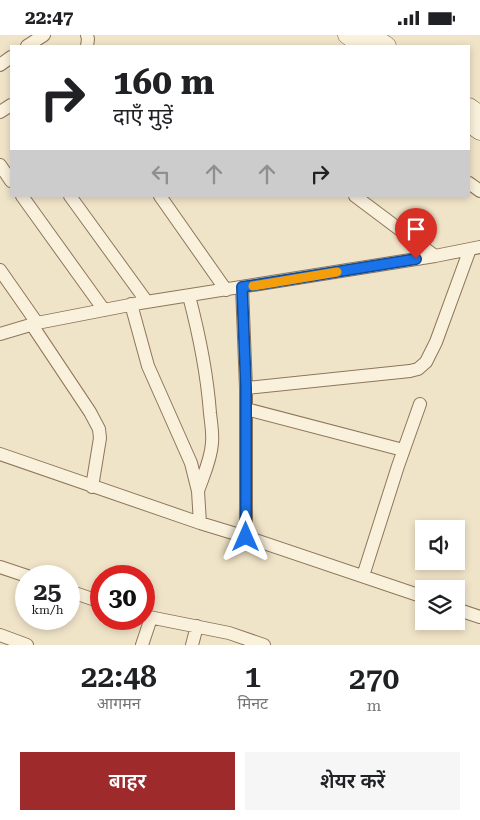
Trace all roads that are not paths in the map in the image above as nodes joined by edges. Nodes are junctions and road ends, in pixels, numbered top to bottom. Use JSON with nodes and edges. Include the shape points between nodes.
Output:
{"nodes":[{"id":1,"x":44,"y":35,"type":"edge"},
{"id":2,"x":347,"y":35,"type":"edge"},
{"id":3,"x":372,"y":35,"type":"edge"},
{"id":4,"x":29,"y":45,"type":"edge"},
{"id":5,"x":362,"y":45,"type":"edge"},
{"id":6,"x":386,"y":45,"type":"edge"},
{"id":7,"x":0,"y":165,"type":"edge"},
{"id":8,"x":10,"y":180,"type":"edge"},
{"id":9,"x":23,"y":197,"type":"edge"},
{"id":10,"x":71,"y":197,"type":"edge"},
{"id":11,"x":161,"y":197,"type":"edge"},
{"id":12,"x":356,"y":197,"type":"edge"},
{"id":13,"x":475,"y":248,"type":"edge"},
{"id":14,"x":435,"y":256,"type":"junction"},
{"id":15,"x":0,"y":270,"type":"edge"},
{"id":16,"x":242,"y":287,"type":"junction"},
{"id":17,"x":226,"y":290,"type":"junction"},
{"id":18,"x":189,"y":296,"type":"junction"},
{"id":19,"x":147,"y":302,"type":"junction"},
{"id":20,"x":131,"y":305,"type":"junction"},
{"id":21,"x":104,"y":310,"type":"junction"},
{"id":22,"x":35,"y":324,"type":"junction"},
{"id":23,"x":0,"y":334,"type":"edge"},
{"id":24,"x":246,"y":388,"type":"junction"},
{"id":25,"x":420,"y":404,"type":"dead end"},
{"id":26,"x":246,"y":409,"type":"junction"},
{"id":27,"x":404,"y":450,"type":"junction"},
{"id":28,"x":0,"y":454,"type":"edge"},
{"id":29,"x":92,"y":487,"type":"junction"},
{"id":30,"x":198,"y":491,"type":"junction"},
{"id":31,"x":200,"y":523,"type":"junction"},
{"id":32,"x":246,"y":537,"type":"junction"},
{"id":33,"x":0,"y":567,"type":"edge"},
{"id":34,"x":15,"y":572,"type":"edge"},
{"id":35,"x":363,"y":576,"type":"junction"},
{"id":36,"x":415,"y":594,"type":"edge"},
{"id":37,"x":465,"y":612,"type":"edge"},
{"id":38,"x":480,"y":617,"type":"edge"},
{"id":39,"x":155,"y":618,"type":"edge"},
{"id":40,"x":196,"y":627,"type":"junction"},
{"id":41,"x":145,"y":630,"type":"edge"},
{"id":42,"x":0,"y":635,"type":"edge"},
{"id":43,"x":28,"y":645,"type":"edge"},
{"id":44,"x":142,"y":645,"type":"edge"},
{"id":45,"x":192,"y":645,"type":"edge"},
{"id":46,"x":264,"y":645,"type":"edge"}],
"edges":[{"from":1,"to":4,"type":"street"},
{"from":2,"to":5,"type":"main road"},
{"from":3,"to":6,"type":"main road"},
{"from":7,"to":8,"type":"street"},
{"from":9,"to":21,"type":"street"},
{"from":10,"to":19,"type":"street"},
{"from":11,"to":17,"type":"street"},
{"from":12,"to":14,"type":"street"},
{"from":13,"to":14,"type":"street"},
{"from":13,"to":24,"type":"street","via":[[436,341],[426,362],[418,369]]},
{"from":14,"to":16,"type":"street"},
{"from":15,"to":22,"type":"street"},
{"from":16,"to":17,"type":"street"},
{"from":16,"to":24,"type":"street"},
{"from":17,"to":18,"type":"street"},
{"from":18,"to":19,"type":"street"},
{"from":18,"to":30,"type":"street","via":[[204,363],[212,442]]},
{"from":19,"to":20,"type":"street"},
{"from":20,"to":21,"type":"street"},
{"from":20,"to":30,"type":"street","via":[[148,366],[191,463]]},
{"from":21,"to":22,"type":"street"},
{"from":22,"to":23,"type":"street"},
{"from":22,"to":29,"type":"street","via":[[99,429]]},
{"from":24,"to":26,"type":"street"},
{"from":25,"to":27,"type":"street"},
{"from":26,"to":27,"type":"street"},
{"from":26,"to":32,"type":"street"},
{"from":27,"to":35,"type":"street"},
{"from":28,"to":29,"type":"street"},
{"from":29,"to":31,"type":"street"},
{"from":30,"to":31,"type":"street"},
{"from":31,"to":32,"type":"street"},
{"from":32,"to":35,"type":"street"},
{"from":33,"to":34,"type":"street"},
{"from":35,"to":36,"type":"street"},
{"from":37,"to":38,"type":"street"},
{"from":39,"to":40,"type":"street"},
{"from":40,"to":45,"type":"street"},
{"from":40,"to":46,"type":"street","via":[[229,633]]},
{"from":41,"to":44,"type":"street"},
{"from":42,"to":43,"type":"street"}]}
